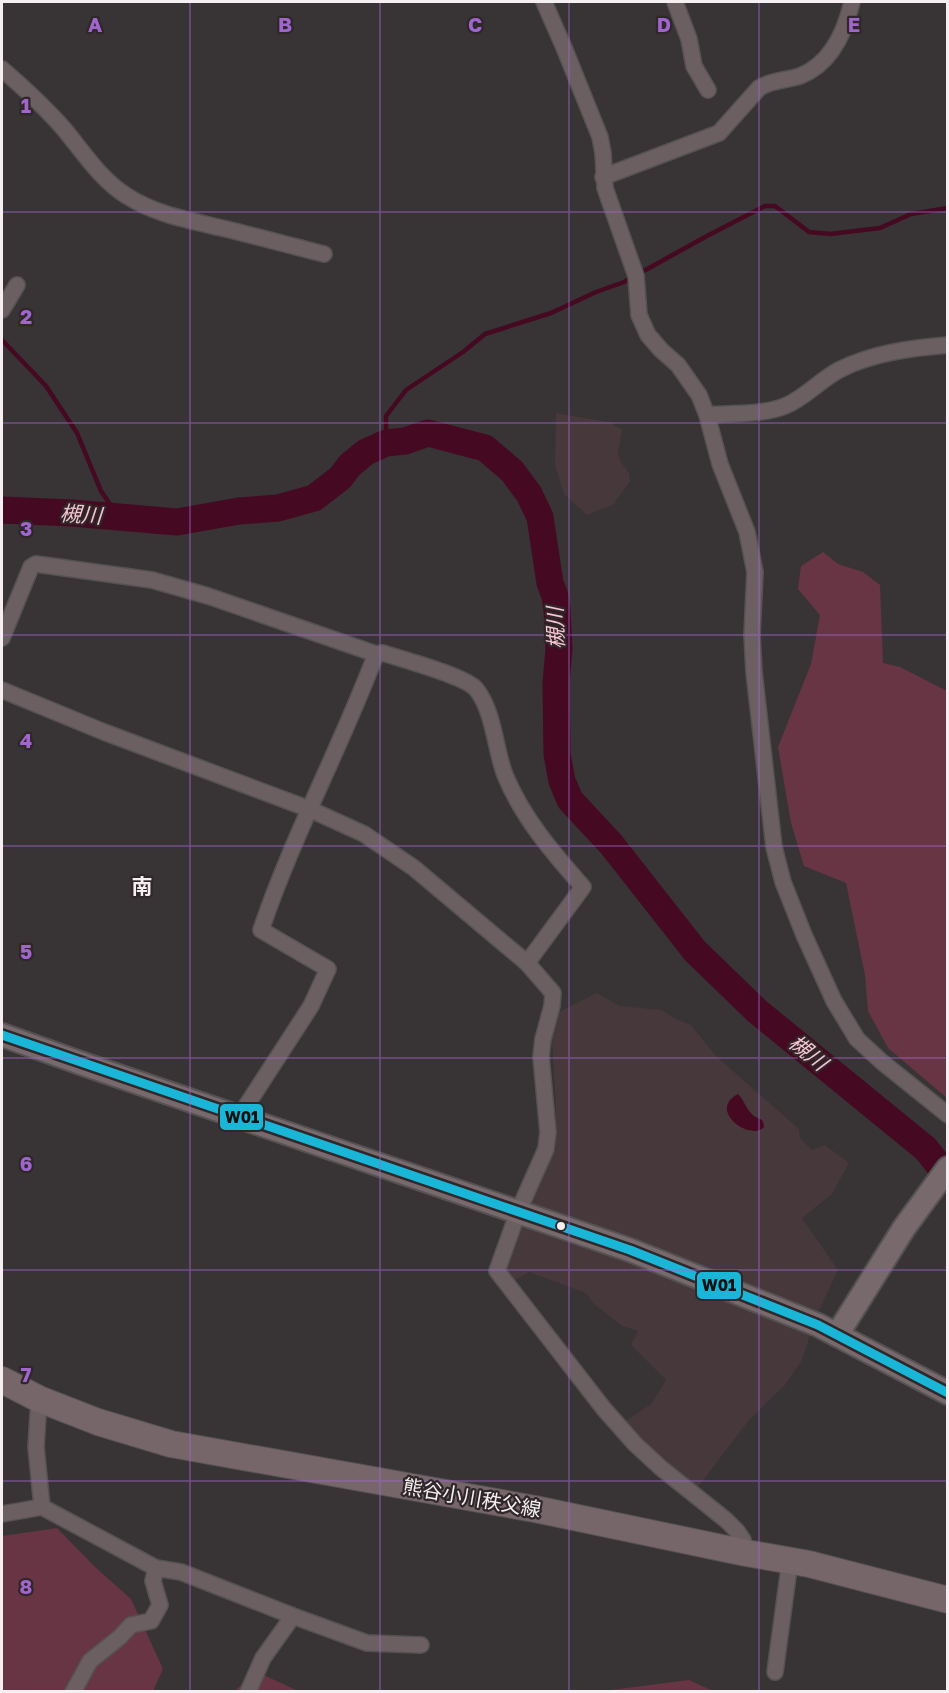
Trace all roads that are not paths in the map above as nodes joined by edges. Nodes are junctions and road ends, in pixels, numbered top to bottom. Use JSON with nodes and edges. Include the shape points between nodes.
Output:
{"nodes":[{"id":1,"x":544,"y":2,"type":"edge"},
{"id":2,"x":675,"y":2,"type":"edge"},
{"id":3,"x":852,"y":2,"type":"edge"},
{"id":4,"x":2,"y":69,"type":"edge"},
{"id":5,"x":708,"y":90,"type":"dead end"},
{"id":6,"x":603,"y":177,"type":"junction"},
{"id":7,"x":324,"y":254,"type":"dead end"},
{"id":8,"x":17,"y":285,"type":"dead end"},
{"id":9,"x":2,"y":310,"type":"edge"},
{"id":10,"x":948,"y":345,"type":"edge"},
{"id":11,"x":707,"y":415,"type":"junction"},
{"id":12,"x":2,"y":638,"type":"edge"},
{"id":13,"x":376,"y":654,"type":"junction"},
{"id":14,"x":2,"y":690,"type":"edge"},
{"id":15,"x":309,"y":809,"type":"junction"},
{"id":16,"x":527,"y":963,"type":"junction"},
{"id":17,"x":2,"y":1035,"type":"edge"},
{"id":18,"x":948,"y":1115,"type":"edge"},
{"id":19,"x":239,"y":1117,"type":"junction"},
{"id":20,"x":948,"y":1168,"type":"edge"},
{"id":21,"x":518,"y":1212,"type":"junction"},
{"id":22,"x":837,"y":1335,"type":"junction"},
{"id":23,"x":2,"y":1380,"type":"edge"},
{"id":24,"x":948,"y":1393,"type":"edge"},
{"id":25,"x":39,"y":1400,"type":"junction"},
{"id":26,"x":42,"y":1507,"type":"junction"},
{"id":27,"x":2,"y":1514,"type":"edge"},
{"id":28,"x":746,"y":1553,"type":"junction"},
{"id":29,"x":790,"y":1561,"type":"junction"},
{"id":30,"x":156,"y":1568,"type":"junction"},
{"id":31,"x":948,"y":1600,"type":"edge"},
{"id":32,"x":293,"y":1616,"type":"junction"},
{"id":33,"x":421,"y":1645,"type":"dead end"},
{"id":34,"x":776,"y":1672,"type":"dead end"},
{"id":35,"x":73,"y":1692,"type":"edge"},
{"id":36,"x":248,"y":1692,"type":"edge"}],
"edges":[{"from":1,"to":6,"type":"street","via":[[600,137]]},
{"from":2,"to":5,"type":"street","via":[[694,66]]},
{"from":3,"to":6,"type":"street","via":[[837,45],[811,70],[759,88],[720,133]]},
{"from":4,"to":7,"type":"street","via":[[47,109],[126,196],[184,219]]},
{"from":6,"to":11,"type":"street","via":[[636,276],[639,315],[648,335],[678,365],[699,395]]},
{"from":8,"to":9,"type":"street"},
{"from":10,"to":11,"type":"street","via":[[916,347],[840,369],[804,395],[774,410]]},
{"from":11,"to":18,"type":"street","via":[[720,464],[747,532],[756,572],[754,672],[774,843],[783,882],[834,1001],[858,1039]]},
{"from":12,"to":13,"type":"street","via":[[31,567],[36,564],[152,580]]},
{"from":13,"to":15,"type":"street"},
{"from":13,"to":16,"type":"street","via":[[441,672],[475,688],[486,706],[505,774],[522,809],[558,860],[583,887]]},
{"from":14,"to":15,"type":"street"},
{"from":15,"to":16,"type":"street","via":[[364,834],[414,868]]},
{"from":15,"to":19,"type":"street","via":[[261,930],[328,969],[311,1006]]},
{"from":16,"to":21,"type":"street","via":[[553,993],[541,1057],[548,1132],[546,1149]]},
{"from":17,"to":19,"type":"street"},
{"from":19,"to":21,"type":"street"},
{"from":20,"to":22,"type":"street","via":[[904,1228]]},
{"from":21,"to":22,"type":"street","via":[[630,1250]]},
{"from":21,"to":28,"type":"street","via":[[497,1271],[612,1418],[661,1468],[737,1531]]},
{"from":22,"to":24,"type":"street"},
{"from":23,"to":25,"type":"main road","name":"熊谷小川秩父線"},
{"from":25,"to":26,"type":"street","via":[[36,1448]]},
{"from":25,"to":28,"type":"main road","name":"熊谷小川秩父線","via":[[171,1444],[535,1509]]},
{"from":26,"to":27,"type":"street"},
{"from":26,"to":30,"type":"street"},
{"from":28,"to":29,"type":"main road","name":"熊谷小川秩父線"},
{"from":29,"to":31,"type":"main road","name":"熊谷小川秩父線"},
{"from":29,"to":34,"type":"street"},
{"from":30,"to":32,"type":"street","via":[[181,1572]]},
{"from":30,"to":35,"type":"street","via":[[153,1581],[160,1605],[151,1621],[131,1625],[90,1661]]},
{"from":32,"to":33,"type":"street","via":[[368,1643]]},
{"from":32,"to":36,"type":"street","via":[[263,1658]]}]}
